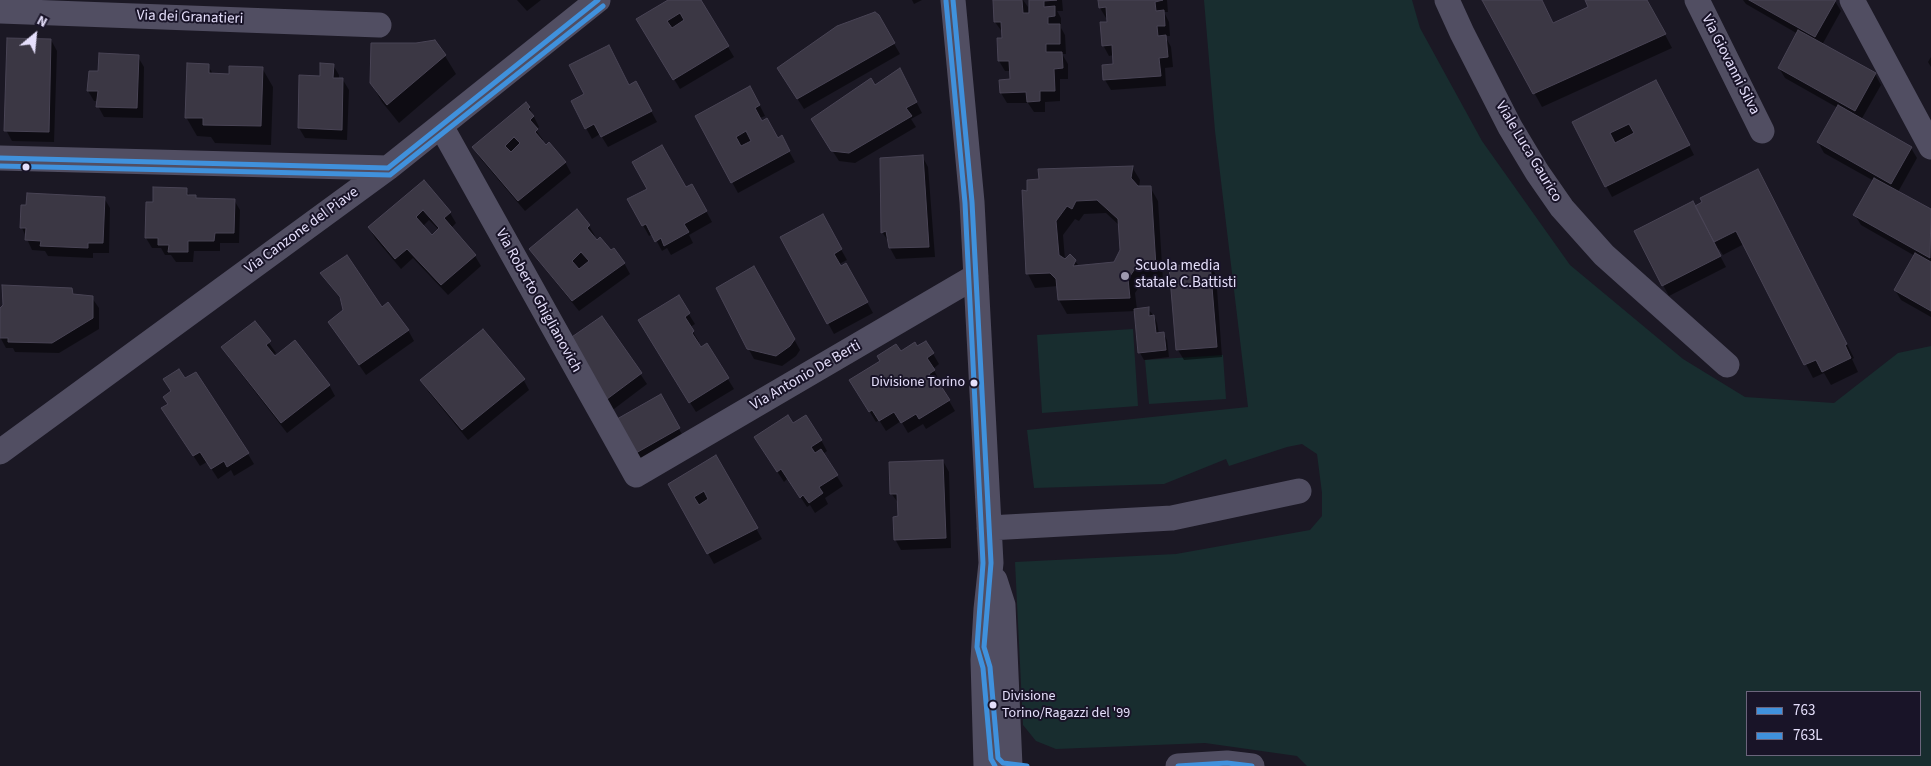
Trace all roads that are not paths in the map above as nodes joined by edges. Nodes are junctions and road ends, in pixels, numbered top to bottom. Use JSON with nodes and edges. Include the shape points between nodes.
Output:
{"nodes":[{"id":1,"x":598,"y":0,"type":"edge"},
{"id":2,"x":953,"y":0,"type":"edge"},
{"id":3,"x":1447,"y":0,"type":"edge"},
{"id":4,"x":1697,"y":0,"type":"edge"},
{"id":5,"x":1852,"y":0,"type":"edge"},
{"id":6,"x":0,"y":11,"type":"edge"},
{"id":7,"x":380,"y":25,"type":"dead end"},
{"id":8,"x":441,"y":126,"type":"junction"},
{"id":9,"x":1762,"y":131,"type":"dead end"},
{"id":10,"x":1931,"y":147,"type":"edge"},
{"id":11,"x":0,"y":158,"type":"edge"},
{"id":12,"x":388,"y":168,"type":"junction"},
{"id":13,"x":976,"y":276,"type":"junction"},
{"id":14,"x":1728,"y":365,"type":"dead end"},
{"id":15,"x":0,"y":452,"type":"edge"},
{"id":16,"x":636,"y":475,"type":"joint"},
{"id":17,"x":1299,"y":491,"type":"dead end"},
{"id":18,"x":989,"y":528,"type":"junction"},
{"id":19,"x":991,"y":563,"type":"junction"},
{"id":20,"x":1008,"y":766,"type":"edge"},
{"id":21,"x":1178,"y":766,"type":"edge"},
{"id":22,"x":1252,"y":766,"type":"edge"}],
"edges":[{"from":1,"to":8,"type":"street","name":"Via Canzone del Piave"},
{"from":2,"to":13,"type":"street"},
{"from":3,"to":14,"type":"street","name":"Viale Luca Gaurico","via":[[1510,127],[1562,208],[1604,255]]},
{"from":4,"to":9,"type":"street","name":"Via Giovanni Silva"},
{"from":5,"to":10,"type":"street"},
{"from":6,"to":7,"type":"street","name":"Via dei Granatieri"},
{"from":8,"to":12,"type":"street","name":"Via Canzone del Piave"},
{"from":8,"to":16,"type":"street","name":"Via Roberto Ghiglianovich"},
{"from":11,"to":12,"type":"street"},
{"from":12,"to":15,"type":"street","name":"Via Canzone del Piave"},
{"from":13,"to":16,"type":"street","name":"Via Antonio De Berti"},
{"from":13,"to":18,"type":"street"},
{"from":17,"to":18,"type":"street","via":[[1172,518]]},
{"from":18,"to":19,"type":"street"},
{"from":19,"to":20,"type":"street","via":[[1003,605]]},
{"from":19,"to":20,"type":"street","via":[[984,647],[990,667],[998,758]]},
{"from":21,"to":22,"type":"street","via":[[1227,763]]}]}
